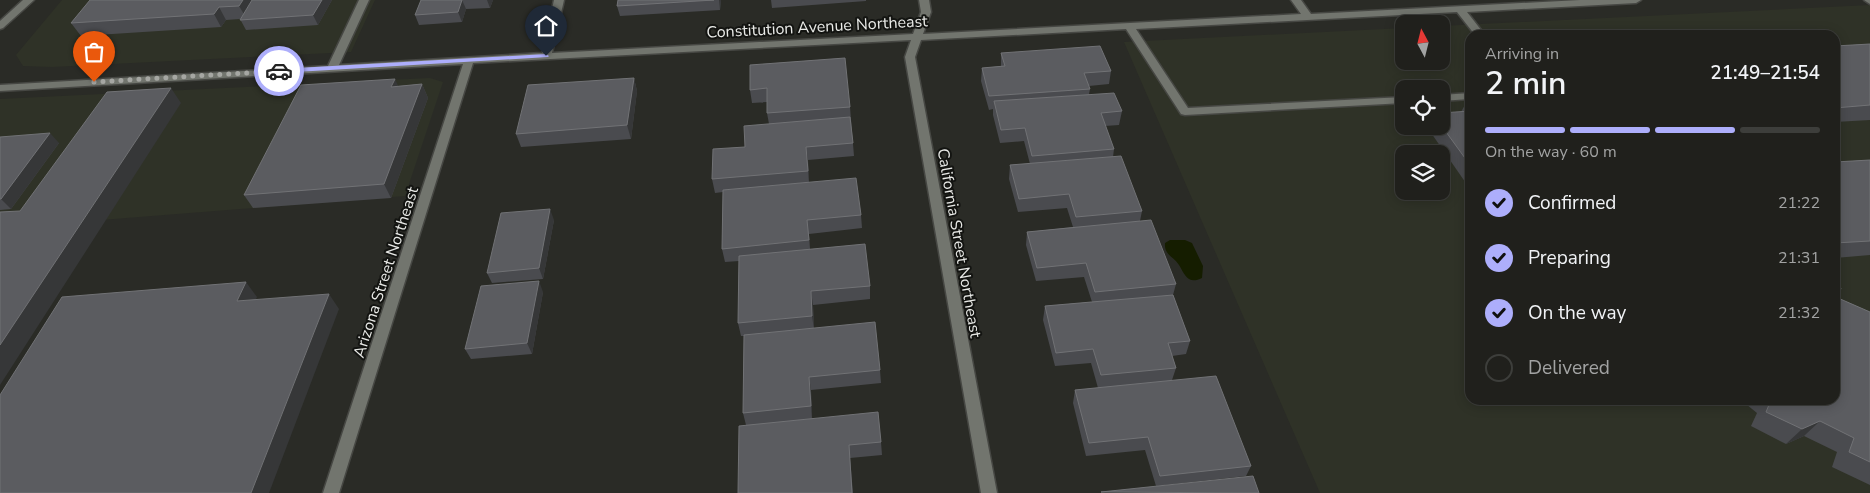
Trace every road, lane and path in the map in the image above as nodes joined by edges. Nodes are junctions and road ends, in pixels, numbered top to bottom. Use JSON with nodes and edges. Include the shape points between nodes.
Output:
{"nodes":[{"id":1,"x":29,"y":0,"type":"edge"},
{"id":2,"x":364,"y":0,"type":"edge"},
{"id":3,"x":559,"y":0,"type":"edge"},
{"id":4,"x":924,"y":0,"type":"edge"},
{"id":5,"x":1296,"y":0,"type":"edge"},
{"id":6,"x":1636,"y":0,"type":"edge"},
{"id":7,"x":1460,"y":9,"type":"junction"},
{"id":8,"x":1308,"y":17,"type":"junction"},
{"id":9,"x":0,"y":26,"type":"edge"},
{"id":10,"x":1129,"y":26,"type":"junction"},
{"id":11,"x":1476,"y":30,"type":"edge"},
{"id":12,"x":918,"y":36,"type":"junction"},
{"id":13,"x":546,"y":56,"type":"junction"},
{"id":14,"x":469,"y":60,"type":"junction"},
{"id":15,"x":332,"y":68,"type":"junction"},
{"id":16,"x":0,"y":88,"type":"edge"},
{"id":17,"x":1465,"y":96,"type":"edge"},
{"id":18,"x":1450,"y":97,"type":"edge"},
{"id":19,"x":1395,"y":100,"type":"edge"},
{"id":20,"x":331,"y":493,"type":"edge"},
{"id":21,"x":989,"y":493,"type":"edge"}],
"edges":[{"from":1,"to":9,"type":"street"},
{"from":2,"to":15,"type":"street"},
{"from":3,"to":13,"type":"street"},
{"from":4,"to":12,"type":"street","name":"California Street Northeast","via":[[926,12]]},
{"from":5,"to":8,"type":"street"},
{"from":6,"to":7,"type":"street","name":"Constitution Avenue Northeast"},
{"from":7,"to":8,"type":"street","name":"Constitution Avenue Northeast"},
{"from":7,"to":11,"type":"street"},
{"from":8,"to":10,"type":"street","name":"Constitution Avenue Northeast"},
{"from":10,"to":12,"type":"street","name":"Constitution Avenue Northeast"},
{"from":10,"to":19,"type":"street","via":[[1185,112]]},
{"from":12,"to":13,"type":"street","name":"Constitution Avenue Northeast"},
{"from":12,"to":21,"type":"street","name":"California Street Northeast","via":[[910,57]]},
{"from":13,"to":14,"type":"street","name":"Constitution Avenue Northeast"},
{"from":14,"to":15,"type":"street","name":"Constitution Avenue Northeast"},
{"from":14,"to":20,"type":"street","name":"Arizona Street Northeast"},
{"from":15,"to":16,"type":"street","name":"Constitution Avenue Northeast"},
{"from":17,"to":18,"type":"street"}]}
